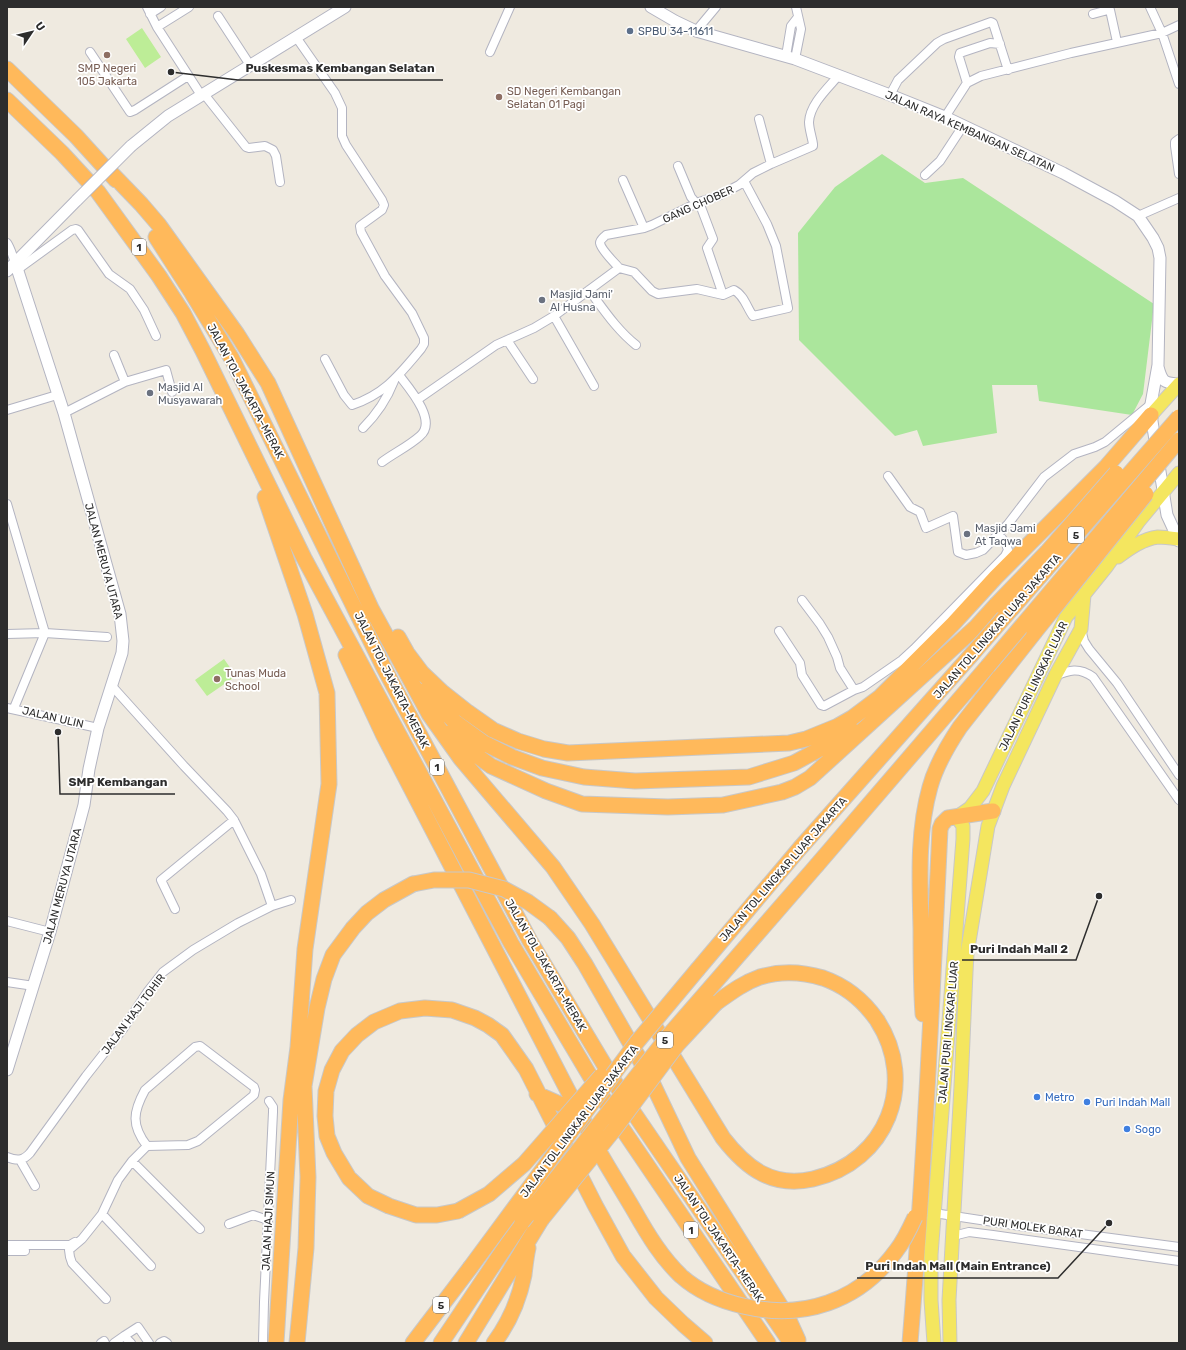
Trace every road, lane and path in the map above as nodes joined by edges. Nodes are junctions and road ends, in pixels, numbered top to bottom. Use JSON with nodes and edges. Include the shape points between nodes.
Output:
{"nodes":[{"id":1,"x":161,"y":7,"type":"edge"},
{"id":2,"x":189,"y":7,"type":"edge"},
{"id":3,"x":345,"y":7,"type":"edge"},
{"id":4,"x":510,"y":7,"type":"edge"},
{"id":5,"x":651,"y":7,"type":"edge"},
{"id":6,"x":716,"y":7,"type":"edge"},
{"id":7,"x":796,"y":7,"type":"edge"},
{"id":8,"x":1150,"y":7,"type":"edge"},
{"id":9,"x":148,"y":11,"type":"edge"},
{"id":10,"x":1093,"y":14,"type":"dead end"},
{"id":11,"x":218,"y":16,"type":"dead end"},
{"id":12,"x":1179,"y":25,"type":"edge"},
{"id":13,"x":156,"y":27,"type":"junction"},
{"id":14,"x":696,"y":31,"type":"junction"},
{"id":15,"x":1162,"y":33,"type":"junction"},
{"id":16,"x":296,"y":37,"type":"junction"},
{"id":17,"x":1117,"y":42,"type":"junction"},
{"id":18,"x":1000,"y":44,"type":"junction"},
{"id":19,"x":90,"y":52,"type":"dead end"},
{"id":20,"x":490,"y":52,"type":"dead end"},
{"id":21,"x":790,"y":57,"type":"junction"},
{"id":22,"x":250,"y":65,"type":"junction"},
{"id":23,"x":7,"y":69,"type":"edge"},
{"id":24,"x":1008,"y":70,"type":"junction"},
{"id":25,"x":839,"y":75,"type":"junction"},
{"id":26,"x":188,"y":76,"type":"junction"},
{"id":27,"x":966,"y":83,"type":"junction"},
{"id":28,"x":1179,"y":84,"type":"edge"},
{"id":29,"x":203,"y":94,"type":"junction"},
{"id":30,"x":890,"y":95,"type":"junction"},
{"id":31,"x":7,"y":100,"type":"edge"},
{"id":32,"x":945,"y":117,"type":"junction"},
{"id":33,"x":759,"y":119,"type":"dead end"},
{"id":34,"x":963,"y":126,"type":"junction"},
{"id":35,"x":1179,"y":139,"type":"edge"},
{"id":36,"x":771,"y":164,"type":"junction"},
{"id":37,"x":678,"y":166,"type":"dead end"},
{"id":38,"x":112,"y":174,"type":"junction"},
{"id":39,"x":1179,"y":174,"type":"edge"},
{"id":40,"x":925,"y":175,"type":"dead end"},
{"id":41,"x":623,"y":180,"type":"dead end"},
{"id":42,"x":744,"y":180,"type":"junction"},
{"id":43,"x":280,"y":182,"type":"dead end"},
{"id":44,"x":1179,"y":198,"type":"edge"},
{"id":45,"x":697,"y":203,"type":"junction"},
{"id":46,"x":1138,"y":216,"type":"junction"},
{"id":47,"x":644,"y":228,"type":"junction"},
{"id":48,"x":7,"y":243,"type":"edge"},
{"id":49,"x":13,"y":268,"type":"edge"},
{"id":50,"x":619,"y":268,"type":"junction"},
{"id":51,"x":589,"y":290,"type":"junction"},
{"id":52,"x":723,"y":295,"type":"junction"},
{"id":53,"x":554,"y":316,"type":"junction"},
{"id":54,"x":156,"y":336,"type":"dead end"},
{"id":55,"x":507,"y":340,"type":"junction"},
{"id":56,"x":636,"y":345,"type":"dead end"},
{"id":57,"x":114,"y":356,"type":"dead end"},
{"id":58,"x":325,"y":359,"type":"dead end"},
{"id":59,"x":1158,"y":364,"type":"junction"},
{"id":60,"x":397,"y":377,"type":"junction"},
{"id":61,"x":533,"y":379,"type":"dead end"},
{"id":62,"x":125,"y":382,"type":"junction"},
{"id":63,"x":1179,"y":384,"type":"edge"},
{"id":64,"x":594,"y":386,"type":"dead end"},
{"id":65,"x":172,"y":392,"type":"dead end"},
{"id":66,"x":58,"y":395,"type":"junction"},
{"id":67,"x":417,"y":400,"type":"junction"},
{"id":68,"x":1179,"y":408,"type":"edge"},
{"id":69,"x":1151,"y":409,"type":"junction"},
{"id":70,"x":7,"y":410,"type":"edge"},
{"id":71,"x":64,"y":413,"type":"junction"},
{"id":72,"x":1179,"y":417,"type":"edge"},
{"id":73,"x":363,"y":428,"type":"dead end"},
{"id":74,"x":1179,"y":440,"type":"edge"},
{"id":75,"x":250,"y":447,"type":"junction"},
{"id":76,"x":1179,"y":453,"type":"edge"},
{"id":77,"x":382,"y":462,"type":"dead end"},
{"id":78,"x":1160,"y":470,"type":"junction"},
{"id":79,"x":1179,"y":473,"type":"edge"},
{"id":80,"x":888,"y":476,"type":"dead end"},
{"id":81,"x":1163,"y":491,"type":"junction"},
{"id":82,"x":7,"y":504,"type":"edge"},
{"id":83,"x":999,"y":534,"type":"junction"},
{"id":84,"x":1178,"y":540,"type":"edge"},
{"id":85,"x":304,"y":558,"type":"junction"},
{"id":86,"x":352,"y":566,"type":"junction"},
{"id":87,"x":1107,"y":566,"type":"junction"},
{"id":88,"x":1084,"y":595,"type":"junction"},
{"id":89,"x":802,"y":600,"type":"dead end"},
{"id":90,"x":1081,"y":629,"type":"junction"},
{"id":91,"x":779,"y":631,"type":"dead end"},
{"id":92,"x":45,"y":633,"type":"junction"},
{"id":93,"x":7,"y":634,"type":"edge"},
{"id":94,"x":107,"y":637,"type":"dead end"},
{"id":95,"x":405,"y":671,"type":"junction"},
{"id":96,"x":1055,"y":676,"type":"junction"},
{"id":97,"x":112,"y":685,"type":"junction"},
{"id":98,"x":854,"y":690,"type":"junction"},
{"id":99,"x":10,"y":708,"type":"edge"},
{"id":100,"x":430,"y":714,"type":"junction"},
{"id":101,"x":98,"y":728,"type":"junction"},
{"id":102,"x":865,"y":728,"type":"junction"},
{"id":103,"x":1179,"y":775,"type":"edge"},
{"id":104,"x":1179,"y":800,"type":"edge"},
{"id":105,"x":993,"y":811,"type":"junction"},
{"id":106,"x":957,"y":817,"type":"junction"},
{"id":107,"x":234,"y":820,"type":"junction"},
{"id":108,"x":962,"y":846,"type":"junction"},
{"id":109,"x":983,"y":851,"type":"junction"},
{"id":110,"x":291,"y":900,"type":"dead end"},
{"id":111,"x":272,"y":906,"type":"junction"},
{"id":112,"x":175,"y":909,"type":"dead end"},
{"id":113,"x":7,"y":921,"type":"edge"},
{"id":114,"x":50,"y":932,"type":"junction"},
{"id":115,"x":7,"y":982,"type":"edge"},
{"id":116,"x":34,"y":986,"type":"junction"},
{"id":117,"x":638,"y":1042,"type":"junction"},
{"id":118,"x":7,"y":1070,"type":"edge"},
{"id":119,"x":928,"y":1083,"type":"junction"},
{"id":120,"x":538,"y":1094,"type":"junction"},
{"id":121,"x":269,"y":1101,"type":"dead end"},
{"id":122,"x":578,"y":1112,"type":"junction"},
{"id":123,"x":147,"y":1146,"type":"junction"},
{"id":124,"x":7,"y":1157,"type":"edge"},
{"id":125,"x":20,"y":1160,"type":"junction"},
{"id":126,"x":132,"y":1161,"type":"junction"},
{"id":127,"x":35,"y":1186,"type":"dead end"},
{"id":128,"x":103,"y":1210,"type":"junction"},
{"id":129,"x":923,"y":1213,"type":"junction"},
{"id":130,"x":954,"y":1216,"type":"junction"},
{"id":131,"x":268,"y":1220,"type":"junction"},
{"id":132,"x":229,"y":1224,"type":"dead end"},
{"id":133,"x":200,"y":1229,"type":"dead end"},
{"id":134,"x":953,"y":1236,"type":"junction"},
{"id":135,"x":531,"y":1237,"type":"junction"},
{"id":136,"x":7,"y":1245,"type":"edge"},
{"id":137,"x":1179,"y":1247,"type":"edge"},
{"id":138,"x":70,"y":1250,"type":"junction"},
{"id":139,"x":7,"y":1251,"type":"edge"},
{"id":140,"x":1179,"y":1261,"type":"edge"},
{"id":141,"x":151,"y":1266,"type":"dead end"},
{"id":142,"x":106,"y":1299,"type":"dead end"},
{"id":143,"x":124,"y":1336,"type":"junction"},
{"id":144,"x":114,"y":1343,"type":"edge"},
{"id":145,"x":131,"y":1343,"type":"edge"},
{"id":146,"x":149,"y":1343,"type":"edge"},
{"id":147,"x":160,"y":1343,"type":"edge"},
{"id":148,"x":167,"y":1343,"type":"edge"},
{"id":149,"x":264,"y":1343,"type":"edge"},
{"id":150,"x":276,"y":1343,"type":"edge"},
{"id":151,"x":297,"y":1343,"type":"edge"},
{"id":152,"x":414,"y":1343,"type":"edge"},
{"id":153,"x":441,"y":1343,"type":"edge"},
{"id":154,"x":466,"y":1343,"type":"edge"},
{"id":155,"x":494,"y":1343,"type":"edge"},
{"id":156,"x":705,"y":1343,"type":"edge"},
{"id":157,"x":768,"y":1343,"type":"edge"},
{"id":158,"x":791,"y":1343,"type":"edge"},
{"id":159,"x":800,"y":1343,"type":"edge"},
{"id":160,"x":910,"y":1343,"type":"edge"},
{"id":161,"x":934,"y":1343,"type":"edge"},
{"id":162,"x":950,"y":1343,"type":"edge"}],
"edges":[{"from":1,"to":9,"type":"street"},
{"from":2,"to":13,"type":"street"},
{"from":3,"to":16,"type":"main road"},
{"from":4,"to":20,"type":"street"},
{"from":5,"to":14,"type":"main road","name":"JALAN RAYA KEMBANGAN SELATAN"},
{"from":6,"to":14,"type":"street"},
{"from":7,"to":21,"type":"street","via":[[798,17],[792,26]]},
{"from":8,"to":15,"type":"street"},
{"from":9,"to":13,"type":"street"},
{"from":10,"to":17,"type":"street","via":[[1110,10]]},
{"from":11,"to":22,"type":"street"},
{"from":12,"to":15,"type":"street"},
{"from":13,"to":26,"type":"street"},
{"from":14,"to":21,"type":"main road","name":"JALAN RAYA KEMBANGAN SELATAN"},
{"from":15,"to":17,"type":"street"},
{"from":15,"to":28,"type":"street"},
{"from":16,"to":22,"type":"main road"},
{"from":16,"to":60,"type":"street","via":[[335,93],[342,108],[342,136],[382,200],[382,210],[360,226],[361,232],[385,276],[412,313],[424,338],[424,344]]},
{"from":17,"to":24,"type":"street"},
{"from":18,"to":24,"type":"street"},
{"from":18,"to":27,"type":"street","via":[[990,43],[960,53]]},
{"from":18,"to":30,"type":"street","via":[[992,22],[937,43],[898,80]]},
{"from":19,"to":26,"type":"street","via":[[130,112]]},
{"from":21,"to":25,"type":"main road","name":"JALAN RAYA KEMBANGAN SELATAN"},
{"from":22,"to":29,"type":"main road"},
{"from":23,"to":38,"type":"highway","name":"JALAN TOL JAKARTA–MERAK","number":"1"},
{"from":24,"to":27,"type":"street","via":[[981,76]]},
{"from":25,"to":30,"type":"main road","name":"JALAN RAYA KEMBANGAN SELATAN"},
{"from":25,"to":36,"type":"street","name":"GANG CHOBER","via":[[816,103],[812,112],[809,122],[813,146]]},
{"from":26,"to":29,"type":"street"},
{"from":27,"to":32,"type":"street"},
{"from":29,"to":43,"type":"street","via":[[246,146],[265,146],[274,152]]},
{"from":29,"to":49,"type":"main road","bridge":true,"via":[[168,116],[131,146]]},
{"from":30,"to":32,"type":"main road","name":"JALAN RAYA KEMBANGAN SELATAN"},
{"from":31,"to":75,"type":"highway","name":"JALAN TOL JAKARTA–MERAK","number":"1","via":[[98,192],[150,263],[200,344]]},
{"from":32,"to":34,"type":"main road","name":"JALAN RAYA KEMBANGAN SELATAN"},
{"from":33,"to":36,"type":"street"},
{"from":34,"to":40,"type":"street","via":[[940,161]]},
{"from":34,"to":46,"type":"main road","name":"JALAN RAYA KEMBANGAN SELATAN","via":[[1063,173]]},
{"from":35,"to":39,"type":"street","via":[[1175,142]]},
{"from":36,"to":42,"type":"street","name":"GANG CHOBER"},
{"from":37,"to":45,"type":"street","via":[[691,197]]},
{"from":38,"to":86,"type":"highway","via":[[159,226],[215,302],[261,371]]},
{"from":38,"to":158,"type":"highway","name":"JALAN TOL JAKARTA–MERAK","number":"1","via":[[192,293],[232,359],[384,668],[530,941],[629,1106]]},
{"from":41,"to":47,"type":"street"},
{"from":42,"to":45,"type":"street","name":"GANG CHOBER","via":[[718,196]]},
{"from":42,"to":52,"type":"street","via":[[776,246],[788,308],[753,316],[737,291]]},
{"from":44,"to":46,"type":"street"},
{"from":45,"to":47,"type":"street","name":"GANG CHOBER"},
{"from":45,"to":52,"type":"street","via":[[713,239],[707,248]]},
{"from":46,"to":59,"type":"main road","name":"JALAN RAYA KEMBANGAN SELATAN","via":[[1153,238],[1160,258]]},
{"from":47,"to":50,"type":"street","name":"GANG CHOBER","via":[[610,234],[601,239],[602,247]]},
{"from":48,"to":49,"type":"street"},
{"from":49,"to":54,"type":"street","via":[[76,229],[109,274],[130,289],[144,310]]},
{"from":49,"to":66,"type":"main road","name":"JALAN MERUYA UTARA"},
{"from":50,"to":51,"type":"street"},
{"from":50,"to":52,"type":"street","via":[[634,272],[658,294],[697,289]]},
{"from":51,"to":53,"type":"street"},
{"from":51,"to":56,"type":"street","via":[[617,328]]},
{"from":53,"to":55,"type":"street"},
{"from":53,"to":64,"type":"street"},
{"from":55,"to":61,"type":"street"},
{"from":55,"to":67,"type":"street"},
{"from":57,"to":62,"type":"street"},
{"from":58,"to":60,"type":"street","via":[[352,405],[377,394]]},
{"from":59,"to":63,"type":"main road","name":"JALAN RAYA KEMBANGAN SELATAN","via":[[1163,381]]},
{"from":59,"to":69,"type":"main road","name":"JALAN RAYA KEMBANGAN SELATAN"},
{"from":60,"to":67,"type":"street"},
{"from":60,"to":73,"type":"street","via":[[387,397]]},
{"from":62,"to":65,"type":"street","via":[[166,370]]},
{"from":62,"to":71,"type":"street"},
{"from":63,"to":69,"type":"main road"},
{"from":66,"to":70,"type":"street"},
{"from":66,"to":71,"type":"main road","name":"JALAN MERUYA UTARA"},
{"from":67,"to":77,"type":"street","via":[[426,418],[426,428],[421,436]]},
{"from":68,"to":102,"type":"highway","bridge":true,"via":[[1154,430],[1047,552],[976,627]]},
{"from":69,"to":78,"type":"main road","name":"JALAN RAYA KEMBANGAN SELATAN"},
{"from":69,"to":83,"type":"street","via":[[1105,442],[1074,454],[1053,470]]},
{"from":69,"to":86,"type":"highway","via":[[1106,467],[880,697],[838,726],[789,744],[568,752],[544,749],[493,730],[442,692],[422,673]]},
{"from":71,"to":97,"type":"main road","name":"JALAN MERUYA UTARA","via":[[120,614],[122,653]]},
{"from":72,"to":117,"type":"highway","name":"JALAN TOL LINGKAR LUAR JAKARTA","number":"5","bridge":true,"via":[[800,848]]},
{"from":74,"to":153,"type":"highway","name":"JALAN TOL LINGKAR LUAR JAKARTA","number":"5","bridge":true,"via":[[988,666],[670,1034],[522,1222]]},
{"from":75,"to":85,"type":"highway","name":"JALAN TOL JAKARTA–MERAK","number":"1"},
{"from":75,"to":150,"type":"highway","via":[[305,614],[327,693],[329,784],[305,949],[298,1047],[291,1100]]},
{"from":76,"to":119,"type":"highway","bridge":true,"via":[[960,727],[947,748],[930,787],[923,830],[920,892],[922,1000]]},
{"from":78,"to":79,"type":"main road","via":[[1167,474]]},
{"from":78,"to":81,"type":"main road","name":"JALAN RAYA KEMBANGAN SELATAN"},
{"from":79,"to":81,"type":"main road"},
{"from":80,"to":83,"type":"street","via":[[910,507],[920,512],[926,528],[953,516],[960,553],[966,555],[983,550]]},
{"from":81,"to":84,"type":"main road","name":"JALAN RAYA KEMBANGAN SELATAN","via":[[1167,515]]},
{"from":81,"to":87,"type":"main road"},
{"from":82,"to":92,"type":"street"},
{"from":83,"to":98,"type":"street","via":[[1008,550],[1005,556],[902,660],[863,687]]},
{"from":84,"to":87,"type":"main road","via":[[1158,537],[1146,540],[1130,548]]},
{"from":85,"to":122,"type":"highway","via":[[380,728]]},
{"from":85,"to":157,"type":"highway","name":"JALAN TOL JAKARTA–MERAK","number":"1","via":[[511,943],[615,1118]]},
{"from":86,"to":95,"type":"highway"},
{"from":87,"to":88,"type":"main road"},
{"from":88,"to":90,"type":"main road","name":"JALAN PURI LINGKAR LUAR"},
{"from":88,"to":106,"type":"main road","name":"JALAN PURI LINGKAR LUAR","via":[[1066,617],[983,791],[970,808]]},
{"from":89,"to":98,"type":"street","via":[[828,637],[840,668]]},
{"from":90,"to":96,"type":"main road","name":"JALAN PURI LINGKAR LUAR"},
{"from":90,"to":103,"type":"street","via":[[1089,649],[1117,683]]},
{"from":91,"to":98,"type":"street","via":[[800,663],[802,675],[822,706]]},
{"from":92,"to":93,"type":"street"},
{"from":92,"to":94,"type":"street"},
{"from":92,"to":99,"type":"street"},
{"from":95,"to":100,"type":"highway"},
{"from":95,"to":102,"type":"highway","via":[[443,712],[484,743],[542,768],[584,777],[635,781],[749,777],[794,763],[851,732]]},
{"from":96,"to":104,"type":"street","via":[[1072,670],[1086,672],[1099,683]]},
{"from":96,"to":105,"type":"main road","name":"JALAN PURI LINGKAR LUAR"},
{"from":97,"to":101,"type":"main road","name":"JALAN MERUYA UTARA"},
{"from":97,"to":107,"type":"street"},
{"from":99,"to":101,"type":"street","name":"JALAN ULIN"},
{"from":100,"to":102,"type":"highway","via":[[457,741],[491,766],[582,804],[622,806],[723,805],[782,792],[810,778]]},
{"from":100,"to":135,"type":"highway","bridge":true,"via":[[460,759],[553,867],[592,924],[711,1121],[735,1152],[750,1166],[767,1177],[803,1181],[829,1175],[848,1166],[872,1145],[881,1132],[891,1108],[894,1071],[890,1046],[874,1016],[859,1000],[828,980],[813,975],[770,975],[732,991],[716,1003],[677,1045],[613,1131],[541,1220]]},
{"from":101,"to":114,"type":"main road","name":"JALAN MERUYA UTARA","via":[[84,805]]},
{"from":105,"to":106,"type":"highway"},
{"from":105,"to":109,"type":"main road","name":"JALAN PURI LINGKAR LUAR"},
{"from":106,"to":108,"type":"main road","name":"JALAN PURI LINGKAR LUAR","via":[[963,826]]},
{"from":106,"to":119,"type":"highway","via":[[944,821],[940,830]]},
{"from":107,"to":111,"type":"street"},
{"from":107,"to":112,"type":"street","via":[[162,880]]},
{"from":108,"to":109,"type":"main road"},
{"from":108,"to":129,"type":"main road","name":"JALAN PURI LINGKAR LUAR"},
{"from":109,"to":130,"type":"main road","name":"JALAN PURI LINGKAR LUAR","via":[[967,954]]},
{"from":110,"to":111,"type":"street","name":"JALAN HAJI TOHIR"},
{"from":111,"to":125,"type":"street","name":"JALAN HAJI TOHIR","via":[[193,950],[163,972],[123,1030],[30,1153]]},
{"from":113,"to":114,"type":"street"},
{"from":114,"to":116,"type":"main road","name":"JALAN MERUYA UTARA"},
{"from":115,"to":116,"type":"street"},
{"from":116,"to":118,"type":"main road","name":"JALAN MERUYA UTARA"},
{"from":117,"to":120,"type":"highway","bridge":true,"via":[[623,1052],[524,1164],[489,1194],[458,1211],[416,1215],[368,1196],[349,1178],[327,1136],[326,1091],[332,1070],[342,1051],[357,1034],[374,1022],[400,1011],[425,1008],[452,1010],[488,1025],[502,1035],[526,1069]]},
{"from":117,"to":152,"type":"highway","name":"JALAN TOL LINGKAR LUAR JAKARTA","number":"5","bridge":true},
{"from":119,"to":129,"type":"highway"},
{"from":120,"to":122,"type":"highway"},
{"from":120,"to":156,"type":"highway","via":[[623,1256],[656,1298]]},
{"from":121,"to":131,"type":"street","name":"JALAN HAJI SIMUN","via":[[273,1112]]},
{"from":122,"to":129,"type":"highway","bridge":true,"via":[[601,1155],[667,1262],[699,1289],[724,1301],[758,1309],[789,1311],[831,1302],[867,1281],[886,1264]]},
{"from":123,"to":123,"type":"street","via":[[138,1132],[135,1121],[142,1095],[195,1047],[200,1046],[254,1086],[254,1095],[198,1141],[188,1145]]},
{"from":123,"to":126,"type":"street"},
{"from":124,"to":125,"type":"street"},
{"from":125,"to":127,"type":"street"},
{"from":126,"to":128,"type":"street","via":[[118,1180]]},
{"from":126,"to":133,"type":"street"},
{"from":128,"to":136,"type":"street","via":[[78,1241],[70,1245]]},
{"from":128,"to":138,"type":"street","via":[[82,1239]]},
{"from":128,"to":141,"type":"street"},
{"from":129,"to":130,"type":"street","name":"PURI MOLEK BARAT"},
{"from":129,"to":160,"type":"highway"},
{"from":129,"to":161,"type":"main road","name":"JALAN PURI LINGKAR LUAR","via":[[931,1255]]},
{"from":130,"to":134,"type":"main road","name":"JALAN PURI LINGKAR LUAR"},
{"from":130,"to":137,"type":"street","name":"PURI MOLEK BARAT"},
{"from":131,"to":132,"type":"street","via":[[253,1215]]},
{"from":131,"to":149,"type":"street","name":"JALAN HAJI SIMUN"},
{"from":134,"to":140,"type":"street","name":"PURI MOLEK BARAT","via":[[969,1232]]},
{"from":134,"to":162,"type":"main road","name":"JALAN PURI LINGKAR LUAR","via":[[949,1300]]},
{"from":135,"to":154,"type":"highway"},
{"from":135,"to":155,"type":"highway","via":[[518,1301]]},
{"from":138,"to":139,"type":"street"},
{"from":138,"to":142,"type":"street","via":[[72,1263]]},
{"from":143,"to":144,"type":"street"},
{"from":143,"to":145,"type":"street"},
{"from":143,"to":146,"type":"street","via":[[138,1327]]},
{"from":147,"to":148,"type":"street"},
{"from":151,"to":159,"type":"highway","bridge":true,"via":[[306,1248],[308,1178],[304,1086],[324,979],[333,955],[367,913],[413,884],[434,880],[469,880],[504,889],[550,918],[568,938],[648,1074],[688,1158],[788,1318]]}]}
